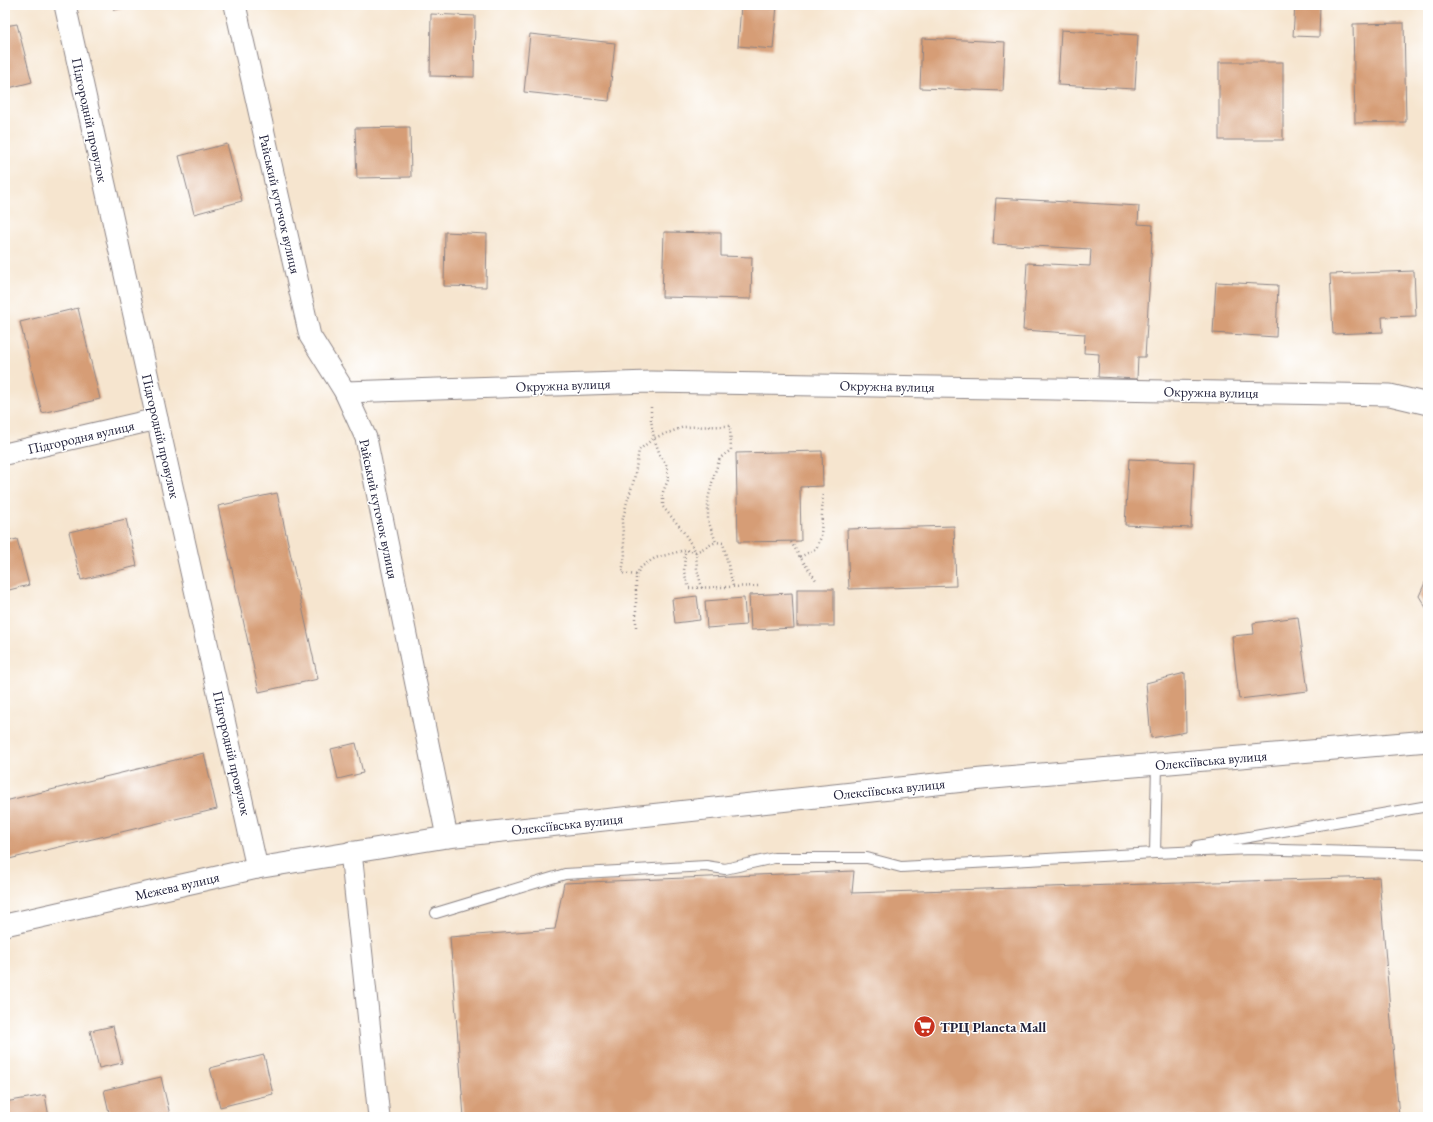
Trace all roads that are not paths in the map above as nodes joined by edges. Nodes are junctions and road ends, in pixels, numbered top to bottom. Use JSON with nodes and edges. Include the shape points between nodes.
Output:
{"nodes":[{"id":1,"x":65,"y":5,"type":"edge"},
{"id":2,"x":235,"y":5,"type":"edge"},
{"id":3,"x":345,"y":392,"type":"junction"},
{"id":4,"x":1428,"y":404,"type":"edge"},
{"id":5,"x":157,"y":419,"type":"junction"},
{"id":6,"x":5,"y":454,"type":"edge"},
{"id":7,"x":1428,"y":741,"type":"edge"},
{"id":8,"x":1157,"y":764,"type":"junction"},
{"id":9,"x":1428,"y":806,"type":"edge"},
{"id":10,"x":447,"y":837,"type":"junction"},
{"id":11,"x":351,"y":852,"type":"junction"},
{"id":12,"x":1155,"y":853,"type":"junction"},
{"id":13,"x":1428,"y":854,"type":"edge"},
{"id":14,"x":258,"y":868,"type":"junction"},
{"id":15,"x":436,"y":913,"type":"dead end"},
{"id":16,"x":5,"y":924,"type":"edge"},
{"id":17,"x":379,"y":1117,"type":"edge"}],
"edges":[{"from":1,"to":5,"type":"street","name":"Підгородній провулок"},
{"from":2,"to":3,"type":"street","name":"Райський куточок вулиця","via":[[310,336]]},
{"from":3,"to":4,"type":"street","name":"Окружна вулиця","via":[[650,382],[1390,395]]},
{"from":3,"to":10,"type":"street","name":"Райський куточок вулиця","via":[[366,438]]},
{"from":5,"to":6,"type":"street","name":"Підгородня вулиця"},
{"from":5,"to":14,"type":"street","name":"Підгородній провулок"},
{"from":7,"to":8,"type":"street","name":"Олексіївська вулиця"},
{"from":8,"to":10,"type":"street","name":"Олексіївська вулиця","via":[[982,779]]},
{"from":8,"to":12,"type":"lane"},
{"from":9,"to":12,"type":"lane"},
{"from":10,"to":11,"type":"street","name":"Олексіївська вулиця"},
{"from":11,"to":14,"type":"street","name":"Межева вулиця"},
{"from":11,"to":17,"type":"street"},
{"from":12,"to":13,"type":"lane","via":[[1251,849]]},
{"from":12,"to":15,"type":"lane","via":[[901,867],[867,858],[774,858],[725,869],[706,866],[566,874]]},
{"from":14,"to":16,"type":"street","name":"Межева вулиця"}]}
